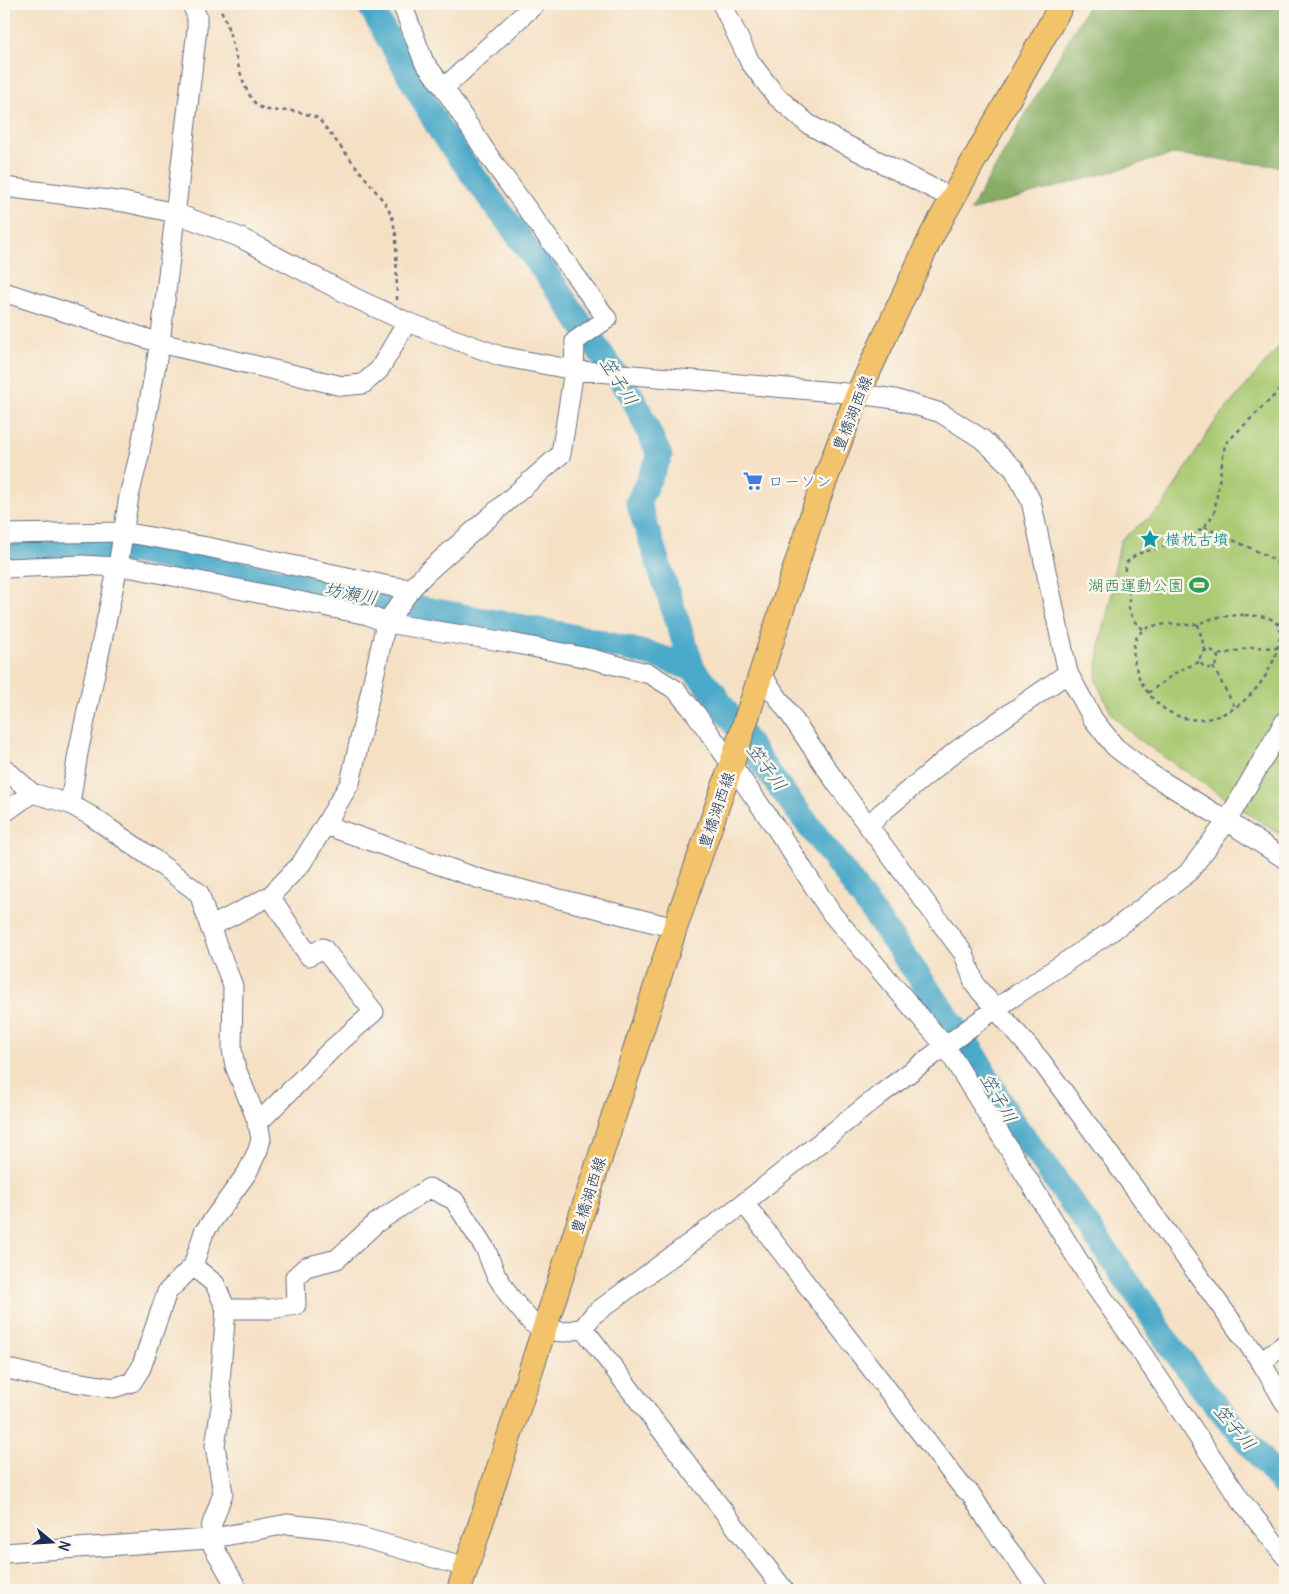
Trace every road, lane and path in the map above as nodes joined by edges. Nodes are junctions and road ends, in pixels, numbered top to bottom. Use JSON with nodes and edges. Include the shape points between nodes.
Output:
{"nodes":[{"id":1,"x":192,"y":4,"type":"edge"},
{"id":2,"x":217,"y":4,"type":"edge"},
{"id":3,"x":402,"y":4,"type":"edge"},
{"id":4,"x":535,"y":4,"type":"edge"},
{"id":5,"x":722,"y":4,"type":"edge"},
{"id":6,"x":1062,"y":4,"type":"edge"},
{"id":7,"x":444,"y":88,"type":"junction"},
{"id":8,"x":4,"y":187,"type":"edge"},
{"id":9,"x":952,"y":198,"type":"junction"},
{"id":10,"x":175,"y":213,"type":"junction"},
{"id":11,"x":4,"y":292,"type":"edge"},
{"id":12,"x":402,"y":319,"type":"junction"},
{"id":13,"x":160,"y":343,"type":"junction"},
{"id":14,"x":574,"y":370,"type":"junction"},
{"id":15,"x":1285,"y":385,"type":"edge"},
{"id":16,"x":858,"y":394,"type":"junction"},
{"id":17,"x":1204,"y":526,"type":"junction"},
{"id":18,"x":4,"y":534,"type":"edge"},
{"id":19,"x":122,"y":535,"type":"junction"},
{"id":20,"x":118,"y":563,"type":"junction"},
{"id":21,"x":4,"y":568,"type":"edge"},
{"id":22,"x":1285,"y":573,"type":"edge"},
{"id":23,"x":409,"y":591,"type":"junction"},
{"id":24,"x":388,"y":619,"type":"junction"},
{"id":25,"x":1285,"y":619,"type":"edge"},
{"id":26,"x":1198,"y":624,"type":"junction"},
{"id":27,"x":1278,"y":624,"type":"junction"},
{"id":28,"x":1143,"y":629,"type":"junction"},
{"id":29,"x":1277,"y":648,"type":"junction"},
{"id":30,"x":1205,"y":651,"type":"junction"},
{"id":31,"x":1219,"y":655,"type":"junction"},
{"id":32,"x":1200,"y":662,"type":"junction"},
{"id":33,"x":1213,"y":667,"type":"junction"},
{"id":34,"x":1068,"y":673,"type":"junction"},
{"id":35,"x":758,"y":682,"type":"junction"},
{"id":36,"x":1148,"y":693,"type":"junction"},
{"id":37,"x":1235,"y":707,"type":"junction"},
{"id":38,"x":1285,"y":721,"type":"edge"},
{"id":39,"x":733,"y":758,"type":"junction"},
{"id":40,"x":4,"y":768,"type":"edge"},
{"id":41,"x":32,"y":793,"type":"junction"},
{"id":42,"x":70,"y":804,"type":"junction"},
{"id":43,"x":4,"y":813,"type":"edge"},
{"id":44,"x":1227,"y":821,"type":"junction"},
{"id":45,"x":325,"y":825,"type":"junction"},
{"id":46,"x":870,"y":825,"type":"junction"},
{"id":47,"x":1285,"y":859,"type":"edge"},
{"id":48,"x":270,"y":896,"type":"junction"},
{"id":49,"x":210,"y":927,"type":"junction"},
{"id":50,"x":675,"y":928,"type":"junction"},
{"id":51,"x":992,"y":1012,"type":"junction"},
{"id":52,"x":946,"y":1047,"type":"junction"},
{"id":53,"x":257,"y":1124,"type":"junction"},
{"id":54,"x":744,"y":1203,"type":"junction"},
{"id":55,"x":193,"y":1266,"type":"junction"},
{"id":56,"x":226,"y":1310,"type":"junction"},
{"id":57,"x":582,"y":1328,"type":"junction"},
{"id":58,"x":544,"y":1330,"type":"junction"},
{"id":59,"x":1285,"y":1344,"type":"edge"},
{"id":60,"x":1261,"y":1362,"type":"junction"},
{"id":61,"x":4,"y":1368,"type":"edge"},
{"id":62,"x":1285,"y":1403,"type":"edge"},
{"id":63,"x":209,"y":1540,"type":"junction"},
{"id":64,"x":4,"y":1553,"type":"edge"},
{"id":65,"x":1285,"y":1556,"type":"edge"},
{"id":66,"x":466,"y":1567,"type":"junction"},
{"id":67,"x":238,"y":1590,"type":"edge"},
{"id":68,"x":459,"y":1590,"type":"edge"},
{"id":69,"x":784,"y":1590,"type":"edge"},
{"id":70,"x":1040,"y":1590,"type":"edge"}],
"edges":[{"from":1,"to":10,"type":"street","via":[[197,29]]},
{"from":2,"to":12,"type":"path","via":[[231,35],[251,100],[262,108],[305,113],[318,118],[385,203],[396,235]]},
{"from":3,"to":7,"type":"street","via":[[424,62]]},
{"from":4,"to":7,"type":"street"},
{"from":5,"to":9,"type":"street","via":[[750,62],[776,96],[808,124]]},
{"from":6,"to":9,"type":"main road","name":"豊橋湖西線"},
{"from":7,"to":14,"type":"street","via":[[490,158],[607,319],[576,341]]},
{"from":8,"to":10,"type":"street","via":[[124,202]]},
{"from":9,"to":16,"type":"main road","name":"豊橋湖西線"},
{"from":10,"to":12,"type":"street","via":[[239,237]]},
{"from":10,"to":13,"type":"street"},
{"from":11,"to":13,"type":"street"},
{"from":12,"to":13,"type":"street","via":[[380,370],[363,384],[342,386]]},
{"from":12,"to":14,"type":"street","via":[[500,356]]},
{"from":13,"to":19,"type":"street"},
{"from":14,"to":16,"type":"street"},
{"from":14,"to":23,"type":"street","via":[[561,454]]},
{"from":15,"to":17,"type":"path","via":[[1225,444],[1214,514]]},
{"from":16,"to":34,"type":"street","via":[[895,399],[941,413],[982,439],[1014,469],[1031,501]]},
{"from":16,"to":35,"type":"main road","name":"豊橋湖西線","via":[[816,504]]},
{"from":17,"to":22,"type":"path","via":[[1268,556]]},
{"from":17,"to":28,"type":"path","via":[[1186,540],[1137,554],[1127,562],[1124,572],[1129,609],[1133,620]]},
{"from":18,"to":19,"type":"street"},
{"from":19,"to":20,"type":"street"},
{"from":19,"to":23,"type":"street","via":[[207,548]]},
{"from":20,"to":21,"type":"street"},
{"from":20,"to":24,"type":"street"},
{"from":20,"to":42,"type":"street"},
{"from":23,"to":24,"type":"street"},
{"from":24,"to":39,"type":"street","via":[[588,658],[650,674],[676,690]]},
{"from":24,"to":45,"type":"street","via":[[350,783]]},
{"from":25,"to":27,"type":"path"},
{"from":26,"to":27,"type":"path","via":[[1213,618],[1245,614],[1266,617]]},
{"from":26,"to":28,"type":"path","via":[[1164,624]]},
{"from":26,"to":30,"type":"path"},
{"from":27,"to":29,"type":"path"},
{"from":28,"to":36,"type":"path","via":[[1134,642],[1134,660]]},
{"from":29,"to":31,"type":"path","via":[[1256,647]]},
{"from":29,"to":37,"type":"path","via":[[1269,672]]},
{"from":30,"to":31,"type":"path","via":[[1215,651]]},
{"from":30,"to":32,"type":"path"},
{"from":31,"to":33,"type":"path"},
{"from":32,"to":33,"type":"path","via":[[1205,667]]},
{"from":32,"to":36,"type":"path","via":[[1178,670]]},
{"from":33,"to":37,"type":"path"},
{"from":34,"to":44,"type":"street","via":[[1094,719],[1116,747],[1149,773]]},
{"from":34,"to":46,"type":"street","via":[[956,751]]},
{"from":35,"to":39,"type":"main road","name":"豊橋湖西線"},
{"from":35,"to":46,"type":"street","via":[[789,713],[837,784]]},
{"from":36,"to":37,"type":"path","via":[[1166,711],[1187,719],[1208,719]]},
{"from":38,"to":44,"type":"street"},
{"from":39,"to":50,"type":"main road","name":"豊橋湖西線"},
{"from":39,"to":52,"type":"street","via":[[832,914]]},
{"from":40,"to":41,"type":"street"},
{"from":41,"to":42,"type":"street"},
{"from":41,"to":43,"type":"street"},
{"from":42,"to":49,"type":"street","via":[[199,893]]},
{"from":44,"to":47,"type":"street"},
{"from":44,"to":51,"type":"street","via":[[1188,873],[1112,931]]},
{"from":45,"to":48,"type":"street","via":[[301,864]]},
{"from":45,"to":50,"type":"street","via":[[480,879]]},
{"from":46,"to":51,"type":"street","via":[[964,954],[975,985]]},
{"from":48,"to":49,"type":"street"},
{"from":48,"to":53,"type":"street","via":[[309,956],[323,948],[374,1012]]},
{"from":49,"to":53,"type":"street","via":[[234,986],[232,1049],[235,1066]]},
{"from":50,"to":58,"type":"main road","name":"豊橋湖西線"},
{"from":51,"to":52,"type":"street"},
{"from":51,"to":60,"type":"street","via":[[1041,1061]]},
{"from":52,"to":54,"type":"street","via":[[881,1094]]},
{"from":52,"to":65,"type":"street","via":[[1091,1281],[1242,1502]]},
{"from":53,"to":55,"type":"street","via":[[261,1139],[258,1150],[247,1173],[204,1232]]},
{"from":54,"to":57,"type":"street","via":[[594,1314]]},
{"from":54,"to":70,"type":"street","via":[[970,1493]]},
{"from":55,"to":56,"type":"street","via":[[216,1284]]},
{"from":55,"to":61,"type":"street","via":[[167,1292],[141,1368],[132,1382],[113,1388]]},
{"from":56,"to":58,"type":"street","via":[[296,1305],[295,1276],[306,1266],[337,1259],[376,1223],[429,1188],[454,1200],[486,1250],[510,1297],[532,1323]]},
{"from":56,"to":63,"type":"street","via":[[220,1382],[222,1400],[215,1446],[223,1494]]},
{"from":57,"to":58,"type":"street","via":[[565,1332]]},
{"from":57,"to":69,"type":"street"},
{"from":58,"to":66,"type":"main road","name":"豊橋湖西線"},
{"from":59,"to":60,"type":"street"},
{"from":60,"to":62,"type":"street"},
{"from":63,"to":64,"type":"street"},
{"from":63,"to":66,"type":"street","via":[[287,1524],[332,1529]]},
{"from":63,"to":67,"type":"street"},
{"from":66,"to":68,"type":"main road","name":"豊橋湖西線"}]}
